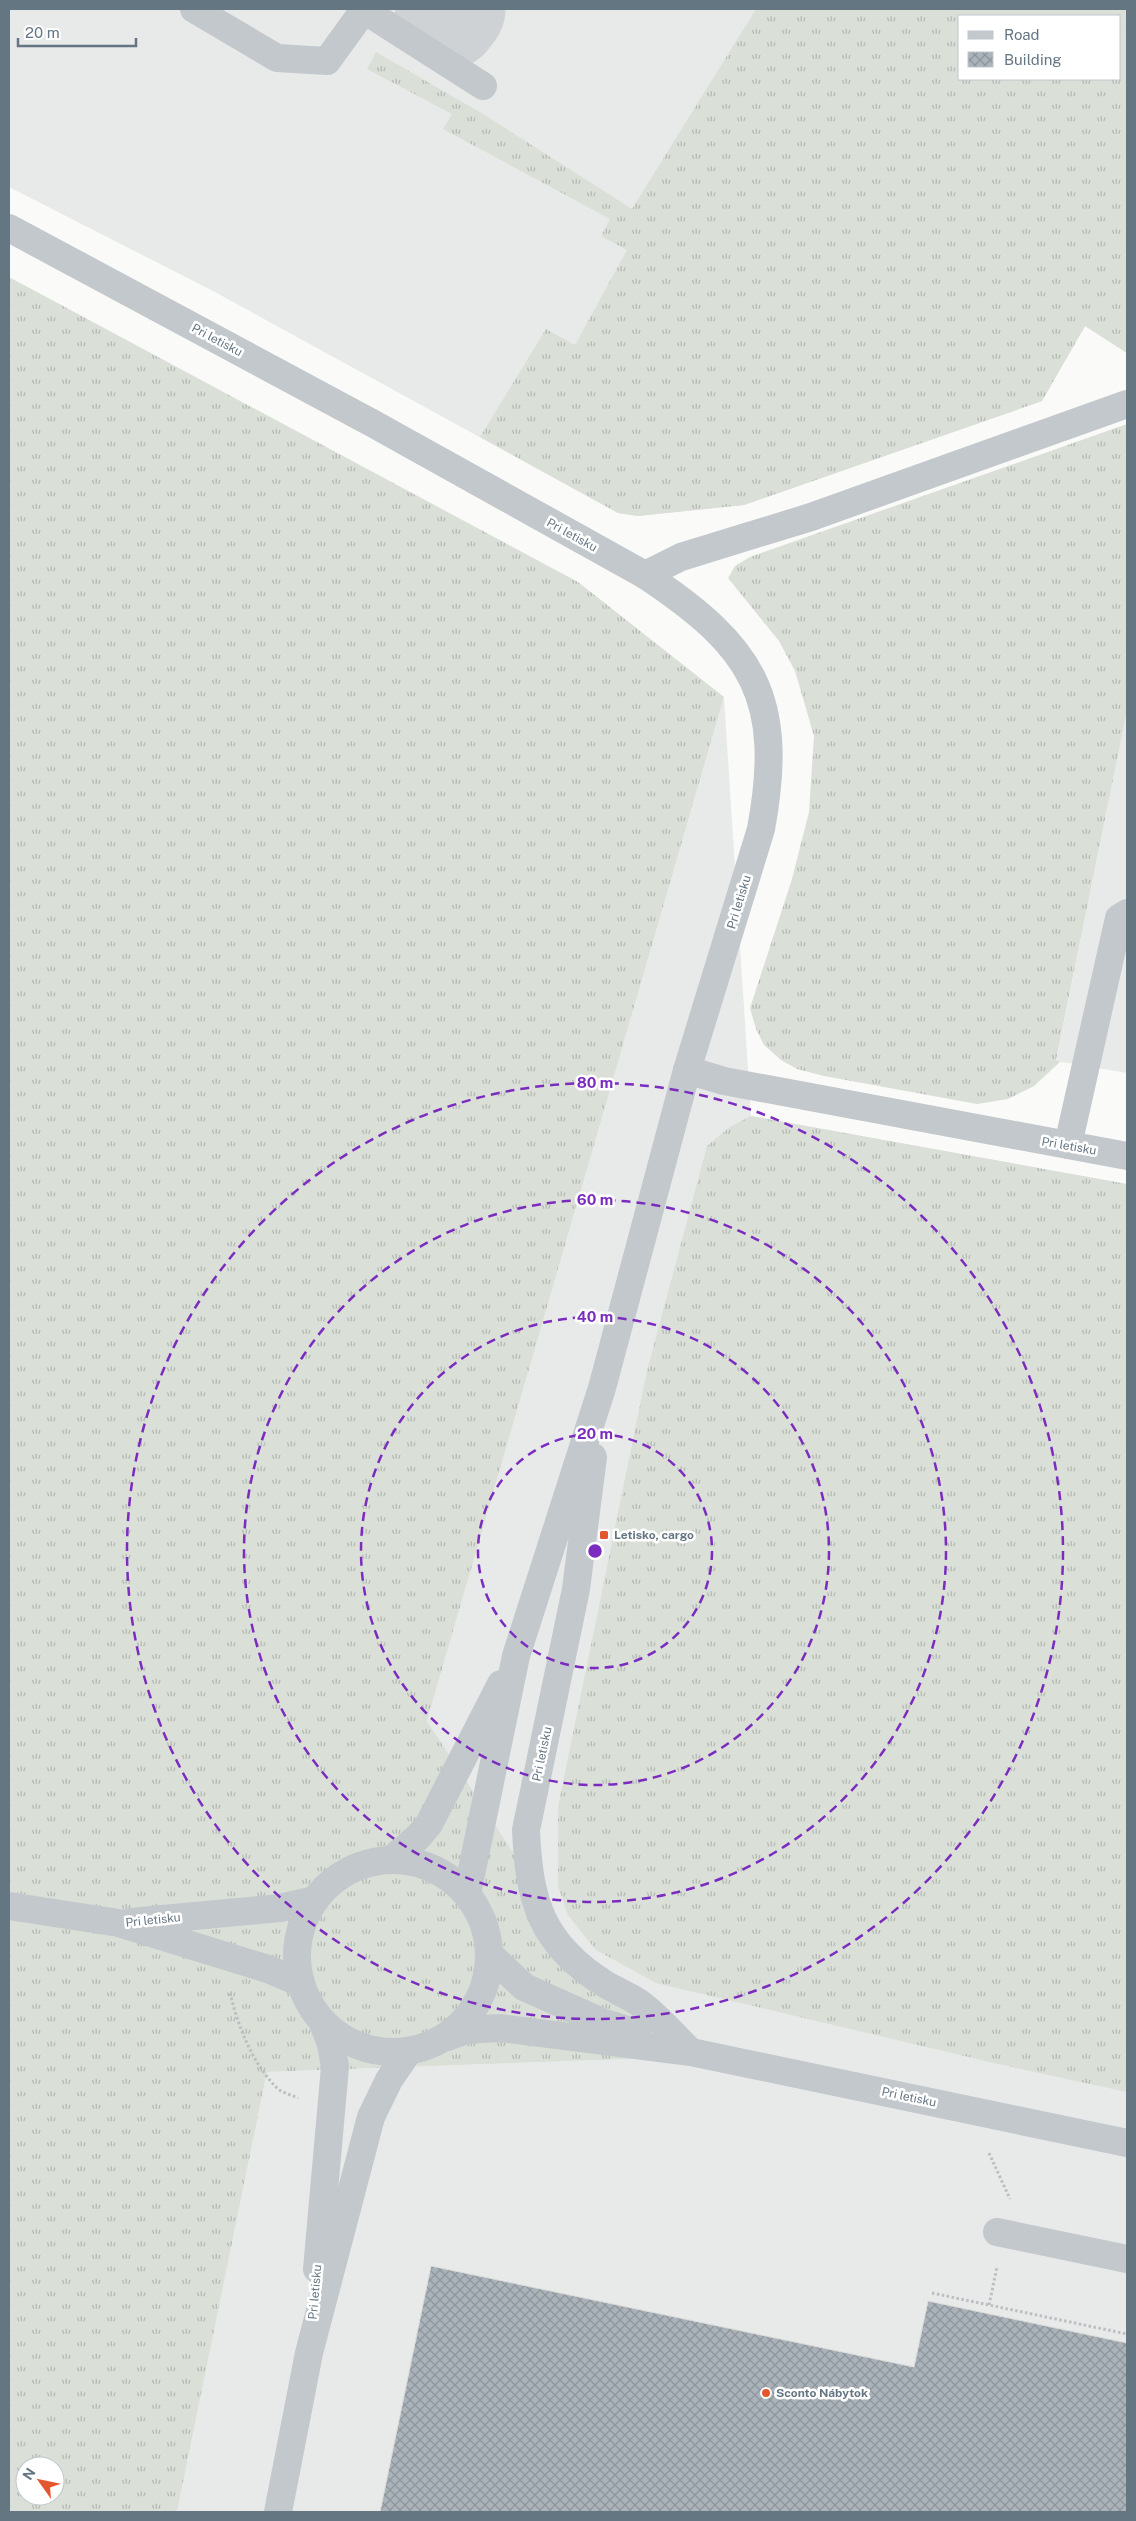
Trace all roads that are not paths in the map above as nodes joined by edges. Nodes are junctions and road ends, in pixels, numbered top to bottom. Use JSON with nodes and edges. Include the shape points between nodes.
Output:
{"nodes":[{"id":1,"x":194,"y":9,"type":"edge"},
{"id":2,"x":483,"y":86,"type":"dead end"},
{"id":3,"x":9,"y":228,"type":"edge"},
{"id":4,"x":1127,"y":404,"type":"edge"},
{"id":5,"x":645,"y":576,"type":"junction"},
{"id":6,"x":1127,"y":913,"type":"edge"},
{"id":7,"x":687,"y":1070,"type":"junction"},
{"id":8,"x":1068,"y":1145,"type":"junction"},
{"id":9,"x":1127,"y":1156,"type":"edge"},
{"id":10,"x":602,"y":1388,"type":"junction"},
{"id":11,"x":516,"y":1656,"type":"junction"},
{"id":12,"x":391,"y":1860,"type":"junction"},
{"id":13,"x":467,"y":1894,"type":"junction"},
{"id":14,"x":315,"y":1900,"type":"junction"},
{"id":15,"x":9,"y":1906,"type":"edge"},
{"id":16,"x":119,"y":1923,"type":"junction"},
{"id":17,"x":490,"y":1955,"type":"junction"},
{"id":18,"x":301,"y":1984,"type":"junction"},
{"id":19,"x":323,"y":2023,"type":"junction"},
{"id":20,"x":447,"y":2037,"type":"junction"},
{"id":21,"x":408,"y":2052,"type":"junction"},
{"id":22,"x":691,"y":2052,"type":"junction"},
{"id":23,"x":1127,"y":2144,"type":"edge"},
{"id":24,"x":997,"y":2232,"type":"dead end"},
{"id":25,"x":1127,"y":2259,"type":"edge"},
{"id":26,"x":309,"y":2353,"type":"junction"},
{"id":27,"x":278,"y":2512,"type":"edge"}],
"edges":[{"from":1,"to":2,"type":"street","via":[[266,54],[277,58],[327,61],[364,10]]},
{"from":3,"to":5,"type":"street","name":"Pri letisku","via":[[372,423]]},
{"from":4,"to":5,"type":"street","via":[[811,517],[681,557]]},
{"from":5,"to":7,"type":"street","name":"Pri letisku","via":[[687,603],[735,649],[754,679],[765,714],[770,757],[761,829]]},
{"from":6,"to":8,"type":"street","via":[[1118,918]]},
{"from":7,"to":8,"type":"street","name":"Pri letisku","via":[[724,1081]]},
{"from":7,"to":10,"type":"street","name":"Pri letisku"},
{"from":8,"to":9,"type":"street","name":"Pri letisku"},
{"from":10,"to":11,"type":"street","name":"Pri letisku"},
{"from":10,"to":22,"type":"street","name":"Pri letisku","via":[[576,1589],[526,1830],[528,1868],[536,1905],[551,1936],[570,1957],[604,1983],[639,2003]]},
{"from":11,"to":12,"type":"street","name":"Pri letisku","via":[[440,1806],[418,1837]]},
{"from":11,"to":13,"type":"street","name":"Pri letisku"},
{"from":12,"to":13,"type":"street","name":"Pri letisku","via":[[425,1865],[455,1882]]},
{"from":12,"to":14,"type":"street","name":"Pri letisku","via":[[374,1862],[343,1874]]},
{"from":13,"to":17,"type":"street","name":"Pri letisku","via":[[484,1924]]},
{"from":14,"to":16,"type":"street","name":"Pri letisku","via":[[280,1908]]},
{"from":14,"to":18,"type":"street","name":"Pri letisku","via":[[298,1940]]},
{"from":15,"to":16,"type":"street"},
{"from":16,"to":18,"type":"street","name":"Pri letisku","via":[[268,1970]]},
{"from":17,"to":20,"type":"street","name":"Pri letisku","via":[[488,1974],[474,2010]]},
{"from":17,"to":22,"type":"street","name":"Pri letisku","via":[[524,1987],[602,2022]]},
{"from":18,"to":19,"type":"street","name":"Pri letisku","via":[[309,2004]]},
{"from":19,"to":21,"type":"street","name":"Pri letisku","via":[[353,2044],[389,2053]]},
{"from":19,"to":26,"type":"street","name":"Pri letisku","via":[[331,2044],[334,2066]]},
{"from":20,"to":21,"type":"street","name":"Pri letisku"},
{"from":20,"to":22,"type":"street","name":"Pri letisku","via":[[466,2030],[500,2028]]},
{"from":21,"to":26,"type":"street","name":"Pri letisku","via":[[389,2080],[371,2117]]},
{"from":22,"to":23,"type":"street","name":"Pri letisku"},
{"from":24,"to":25,"type":"street"},
{"from":26,"to":27,"type":"street","name":"Pri letisku"}]}
